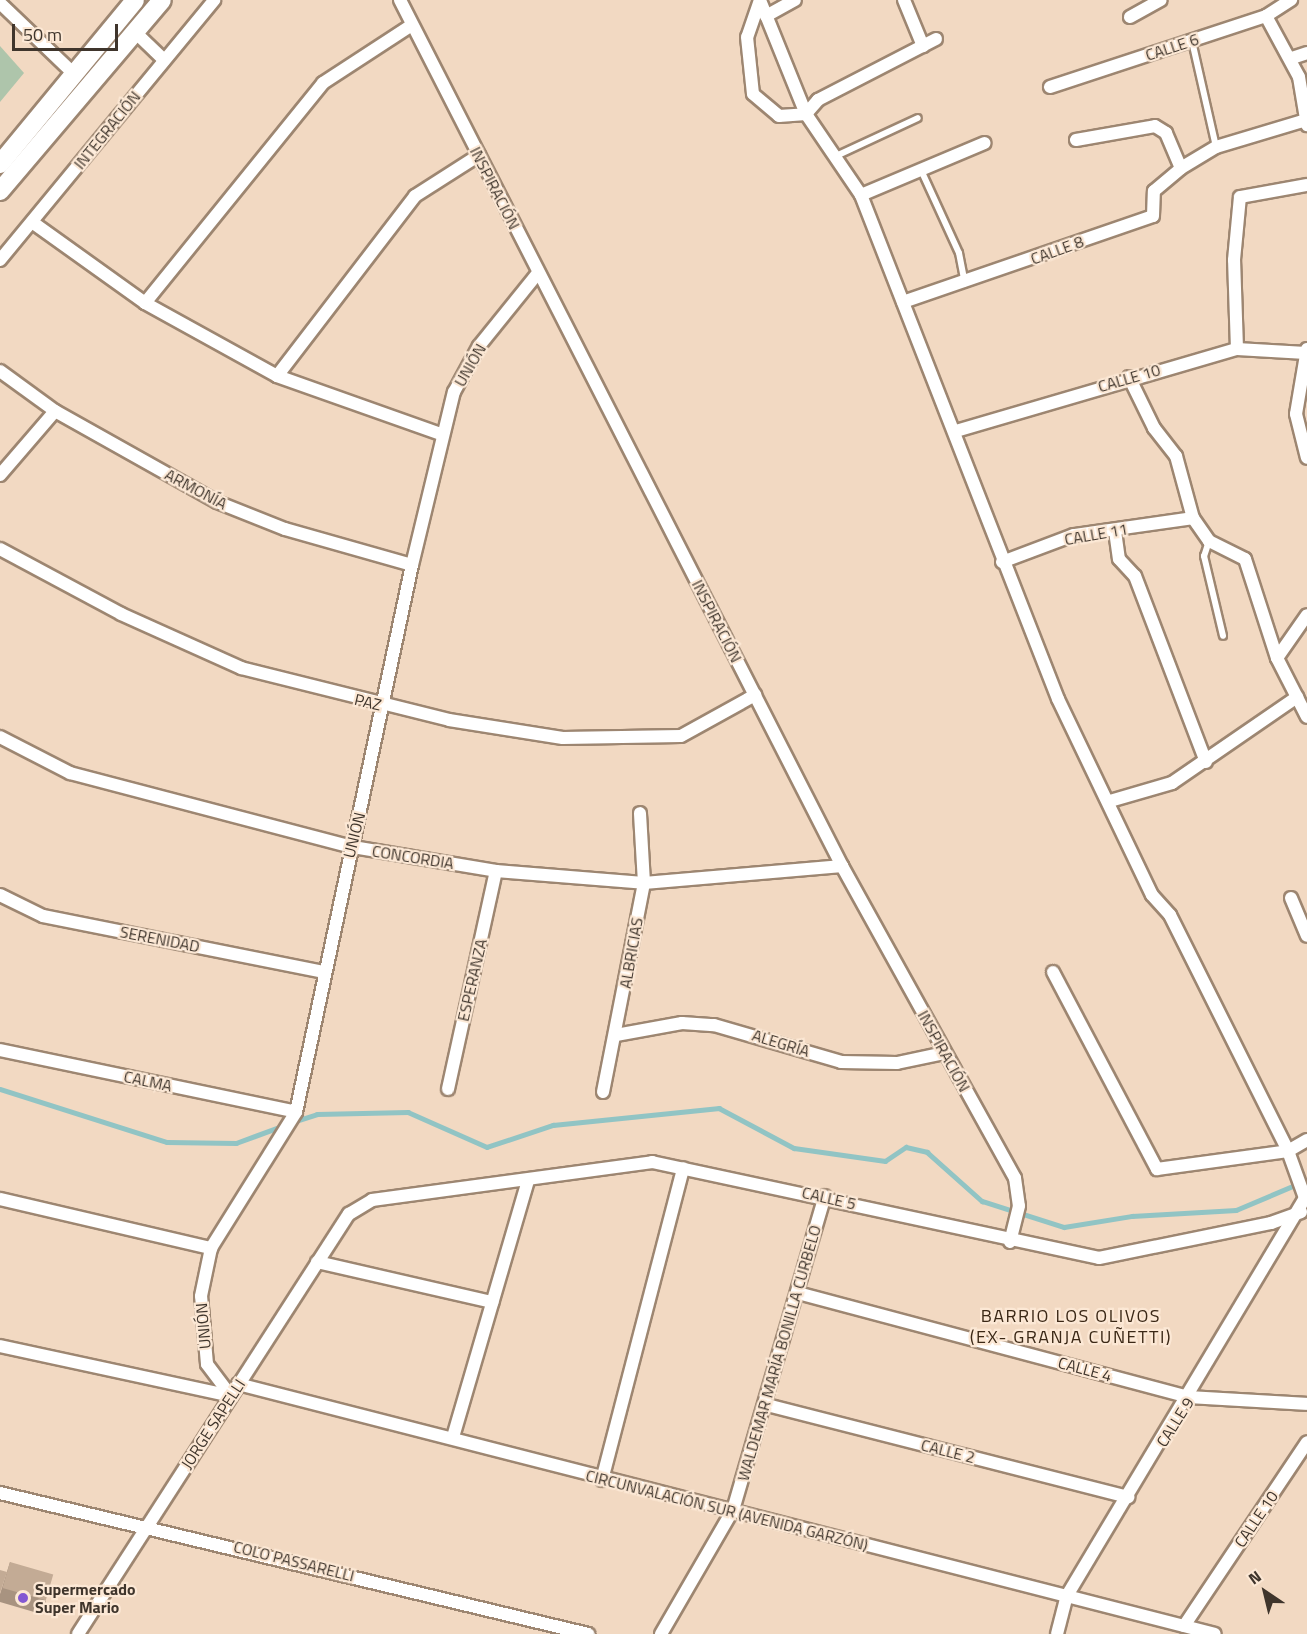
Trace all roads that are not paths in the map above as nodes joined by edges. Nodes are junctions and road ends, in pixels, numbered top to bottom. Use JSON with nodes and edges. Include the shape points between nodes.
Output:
{"nodes":[{"id":1,"x":135,"y":0,"type":"edge"},
{"id":2,"x":162,"y":0,"type":"edge"},
{"id":3,"x":214,"y":0,"type":"edge"},
{"id":4,"x":400,"y":0,"type":"edge"},
{"id":5,"x":760,"y":0,"type":"edge"},
{"id":6,"x":795,"y":0,"type":"edge"},
{"id":7,"x":904,"y":0,"type":"edge"},
{"id":8,"x":1161,"y":0,"type":"edge"},
{"id":9,"x":1291,"y":0,"type":"edge"},
{"id":10,"x":0,"y":3,"type":"edge"},
{"id":11,"x":766,"y":16,"type":"junction"},
{"id":12,"x":1266,"y":16,"type":"junction"},
{"id":13,"x":1130,"y":17,"type":"dead end"},
{"id":14,"x":412,"y":25,"type":"junction"},
{"id":15,"x":134,"y":31,"type":"junction"},
{"id":16,"x":936,"y":39,"type":"dead end"},
{"id":17,"x":1192,"y":41,"type":"junction"},
{"id":18,"x":923,"y":46,"type":"junction"},
{"id":19,"x":1307,"y":53,"type":"edge"},
{"id":20,"x":1292,"y":58,"type":"junction"},
{"id":21,"x":164,"y":60,"type":"junction"},
{"id":22,"x":73,"y":73,"type":"junction"},
{"id":23,"x":1050,"y":87,"type":"dead end"},
{"id":24,"x":806,"y":114,"type":"junction"},
{"id":25,"x":918,"y":118,"type":"dead end"},
{"id":26,"x":1306,"y":123,"type":"edge"},
{"id":27,"x":1076,"y":140,"type":"dead end"},
{"id":28,"x":986,"y":143,"type":"dead end"},
{"id":29,"x":1216,"y":147,"type":"junction"},
{"id":30,"x":479,"y":155,"type":"junction"},
{"id":31,"x":836,"y":156,"type":"junction"},
{"id":32,"x":0,"y":164,"type":"edge"},
{"id":33,"x":1181,"y":168,"type":"junction"},
{"id":34,"x":921,"y":170,"type":"junction"},
{"id":35,"x":1307,"y":184,"type":"edge"},
{"id":36,"x":0,"y":191,"type":"edge"},
{"id":37,"x":861,"y":195,"type":"junction"},
{"id":38,"x":32,"y":222,"type":"junction"},
{"id":39,"x":0,"y":260,"type":"edge"},
{"id":40,"x":538,"y":273,"type":"junction"},
{"id":41,"x":965,"y":284,"type":"junction"},
{"id":42,"x":903,"y":302,"type":"junction"},
{"id":43,"x":146,"y":303,"type":"junction"},
{"id":44,"x":1237,"y":349,"type":"junction"},
{"id":45,"x":1307,"y":351,"type":"edge"},
{"id":46,"x":0,"y":371,"type":"edge"},
{"id":47,"x":277,"y":376,"type":"junction"},
{"id":48,"x":1129,"y":377,"type":"junction"},
{"id":49,"x":55,"y":411,"type":"junction"},
{"id":50,"x":956,"y":431,"type":"junction"},
{"id":51,"x":441,"y":434,"type":"junction"},
{"id":52,"x":1307,"y":458,"type":"edge"},
{"id":53,"x":0,"y":475,"type":"edge"},
{"id":54,"x":1193,"y":519,"type":"junction"},
{"id":55,"x":1115,"y":531,"type":"junction"},
{"id":56,"x":1209,"y":541,"type":"junction"},
{"id":57,"x":0,"y":549,"type":"edge"},
{"id":58,"x":1002,"y":561,"type":"junction"},
{"id":59,"x":412,"y":565,"type":"junction"},
{"id":60,"x":1307,"y":615,"type":"edge"},
{"id":61,"x":1223,"y":636,"type":"dead end"},
{"id":62,"x":1277,"y":658,"type":"junction"},
{"id":63,"x":755,"y":695,"type":"junction"},
{"id":64,"x":1297,"y":698,"type":"junction"},
{"id":65,"x":385,"y":705,"type":"junction"},
{"id":66,"x":1307,"y":717,"type":"edge"},
{"id":67,"x":0,"y":737,"type":"edge"},
{"id":68,"x":1206,"y":762,"type":"junction"},
{"id":69,"x":1110,"y":801,"type":"junction"},
{"id":70,"x":640,"y":813,"type":"dead end"},
{"id":71,"x":351,"y":847,"type":"junction"},
{"id":72,"x":842,"y":866,"type":"junction"},
{"id":73,"x":496,"y":871,"type":"junction"},
{"id":74,"x":644,"y":883,"type":"junction"},
{"id":75,"x":0,"y":895,"type":"edge"},
{"id":76,"x":1291,"y":898,"type":"dead end"},
{"id":77,"x":1307,"y":936,"type":"edge"},
{"id":78,"x":324,"y":972,"type":"junction"},
{"id":79,"x":1053,"y":972,"type":"dead end"},
{"id":80,"x":616,"y":1035,"type":"junction"},
{"id":81,"x":0,"y":1050,"type":"edge"},
{"id":82,"x":945,"y":1053,"type":"junction"},
{"id":83,"x":448,"y":1089,"type":"dead end"},
{"id":84,"x":603,"y":1092,"type":"dead end"},
{"id":85,"x":296,"y":1112,"type":"junction"},
{"id":86,"x":1307,"y":1140,"type":"edge"},
{"id":87,"x":1288,"y":1151,"type":"junction"},
{"id":88,"x":683,"y":1168,"type":"junction"},
{"id":89,"x":528,"y":1180,"type":"junction"},
{"id":90,"x":825,"y":1196,"type":"junction"},
{"id":91,"x":0,"y":1199,"type":"edge"},
{"id":92,"x":1303,"y":1211,"type":"edge"},
{"id":93,"x":349,"y":1214,"type":"joint"},
{"id":94,"x":1010,"y":1242,"type":"junction"},
{"id":95,"x":212,"y":1248,"type":"junction"},
{"id":96,"x":317,"y":1262,"type":"junction"},
{"id":97,"x":798,"y":1293,"type":"junction"},
{"id":98,"x":492,"y":1302,"type":"junction"},
{"id":99,"x":0,"y":1346,"type":"edge"},
{"id":100,"x":238,"y":1384,"type":"junction"},
{"id":101,"x":231,"y":1396,"type":"junction"},
{"id":102,"x":1190,"y":1397,"type":"junction"},
{"id":103,"x":1307,"y":1404,"type":"edge"},
{"id":104,"x":767,"y":1405,"type":"junction"},
{"id":105,"x":453,"y":1437,"type":"junction"},
{"id":106,"x":1307,"y":1442,"type":"edge"},
{"id":107,"x":602,"y":1480,"type":"junction"},
{"id":108,"x":0,"y":1493,"type":"edge"},
{"id":109,"x":1128,"y":1497,"type":"junction"},
{"id":110,"x":733,"y":1510,"type":"junction"},
{"id":111,"x":148,"y":1525,"type":"junction"},
{"id":112,"x":1067,"y":1595,"type":"junction"},
{"id":113,"x":1184,"y":1626,"type":"junction"},
{"id":114,"x":78,"y":1634,"type":"edge"},
{"id":115,"x":588,"y":1634,"type":"edge"},
{"id":116,"x":661,"y":1634,"type":"edge"},
{"id":117,"x":1057,"y":1634,"type":"edge"},
{"id":118,"x":1215,"y":1634,"type":"edge"}],
"edges":[{"from":1,"to":22,"type":"main road"},
{"from":2,"to":15,"type":"main road"},
{"from":3,"to":21,"type":"street","name":"INTEGRACIÓN"},
{"from":4,"to":14,"type":"street","name":"INSPIRACIÓN"},
{"from":5,"to":11,"type":"street"},
{"from":5,"to":24,"type":"street","via":[[747,37],[753,94],[766,111],[778,116]]},
{"from":6,"to":11,"type":"street"},
{"from":7,"to":18,"type":"street"},
{"from":8,"to":13,"type":"street"},
{"from":9,"to":12,"type":"street","name":"CALLE 6"},
{"from":10,"to":22,"type":"street"},
{"from":11,"to":24,"type":"street"},
{"from":12,"to":17,"type":"street","name":"CALLE 6"},
{"from":12,"to":20,"type":"street"},
{"from":14,"to":30,"type":"street","name":"INSPIRACIÓN"},
{"from":14,"to":43,"type":"street","via":[[323,84]]},
{"from":15,"to":21,"type":"street"},
{"from":15,"to":36,"type":"main road"},
{"from":16,"to":18,"type":"street"},
{"from":17,"to":23,"type":"street","name":"CALLE 6"},
{"from":17,"to":29,"type":"lane"},
{"from":18,"to":24,"type":"street","via":[[818,100]]},
{"from":19,"to":20,"type":"street"},
{"from":20,"to":26,"type":"street"},
{"from":21,"to":38,"type":"street","name":"INTEGRACIÓN"},
{"from":22,"to":32,"type":"main road"},
{"from":24,"to":31,"type":"street"},
{"from":25,"to":31,"type":"lane"},
{"from":26,"to":29,"type":"street","name":"CALLE 8"},
{"from":27,"to":33,"type":"street","via":[[1155,126],[1166,133]]},
{"from":28,"to":34,"type":"street"},
{"from":29,"to":33,"type":"street","name":"CALLE 8"},
{"from":30,"to":40,"type":"street","name":"INSPIRACIÓN"},
{"from":30,"to":47,"type":"street","via":[[415,196]]},
{"from":31,"to":37,"type":"street"},
{"from":33,"to":41,"type":"street","name":"CALLE 8","via":[[1154,191],[1154,216]]},
{"from":34,"to":37,"type":"street"},
{"from":34,"to":41,"type":"lane","via":[[959,253]]},
{"from":35,"to":44,"type":"street","via":[[1240,197],[1234,260]]},
{"from":37,"to":42,"type":"street"},
{"from":38,"to":39,"type":"street","name":"INTEGRACIÓN"},
{"from":38,"to":43,"type":"street"},
{"from":40,"to":51,"type":"street","name":"UNIÓN","via":[[479,346],[454,392]]},
{"from":40,"to":63,"type":"street","name":"INSPIRACIÓN"},
{"from":41,"to":42,"type":"street","name":"CALLE 8"},
{"from":42,"to":50,"type":"street"},
{"from":43,"to":47,"type":"street"},
{"from":44,"to":45,"type":"street","name":"CALLE 10"},
{"from":44,"to":48,"type":"street","name":"CALLE 10"},
{"from":45,"to":52,"type":"street","via":[[1296,414]]},
{"from":46,"to":49,"type":"street","name":"ARMONÍA"},
{"from":47,"to":51,"type":"street"},
{"from":48,"to":50,"type":"street","name":"CALLE 10"},
{"from":48,"to":54,"type":"street","via":[[1154,428],[1176,456]]},
{"from":49,"to":53,"type":"street"},
{"from":49,"to":59,"type":"street","name":"ARMONÍA","via":[[217,502],[285,529]]},
{"from":50,"to":58,"type":"street"},
{"from":51,"to":59,"type":"street","name":"UNIÓN"},
{"from":54,"to":55,"type":"street","name":"CALLE 11"},
{"from":54,"to":56,"type":"street"},
{"from":55,"to":58,"type":"street","name":"CALLE 11","via":[[1074,535]]},
{"from":55,"to":68,"type":"street","via":[[1119,559],[1135,576]]},
{"from":56,"to":61,"type":"lane","via":[[1204,556]]},
{"from":56,"to":62,"type":"street","via":[[1245,559]]},
{"from":57,"to":65,"type":"street","name":"PAZ","via":[[121,614],[241,668]]},
{"from":58,"to":69,"type":"street","via":[[1058,699]]},
{"from":59,"to":65,"type":"street","name":"UNIÓN"},
{"from":60,"to":62,"type":"street"},
{"from":62,"to":64,"type":"street"},
{"from":63,"to":65,"type":"street","name":"PAZ","via":[[681,736],[563,738]]},
{"from":63,"to":72,"type":"street","name":"INSPIRACIÓN"},
{"from":64,"to":66,"type":"street"},
{"from":64,"to":68,"type":"street"},
{"from":65,"to":71,"type":"street","name":"UNIÓN"},
{"from":67,"to":71,"type":"street","name":"CONCORDIA","via":[[70,773]]},
{"from":68,"to":69,"type":"street","via":[[1172,783]]},
{"from":69,"to":87,"type":"street","via":[[1152,895],[1170,915]]},
{"from":70,"to":74,"type":"street","name":"ALBRICIAS"},
{"from":71,"to":73,"type":"street","name":"CONCORDIA"},
{"from":71,"to":78,"type":"street","name":"UNIÓN"},
{"from":72,"to":74,"type":"street","name":"CONCORDIA"},
{"from":72,"to":82,"type":"street","name":"INSPIRACIÓN"},
{"from":73,"to":74,"type":"street","name":"CONCORDIA"},
{"from":73,"to":83,"type":"street","name":"ESPERANZA"},
{"from":74,"to":80,"type":"street","name":"ALBRICIAS"},
{"from":75,"to":78,"type":"street","name":"SERENIDAD","via":[[43,916]]},
{"from":76,"to":77,"type":"street"},
{"from":78,"to":85,"type":"street","name":"UNIÓN"},
{"from":79,"to":87,"type":"street","via":[[1157,1169]]},
{"from":80,"to":82,"type":"street","name":"ALEGRÍA","via":[[682,1023],[714,1024],[841,1062],[897,1063]]},
{"from":80,"to":84,"type":"street","name":"ALBRICIAS"},
{"from":81,"to":85,"type":"street","name":"CALMA"},
{"from":82,"to":94,"type":"street","name":"INSPIRACIÓN","via":[[1015,1178],[1019,1206]]},
{"from":85,"to":95,"type":"street","name":"UNIÓN"},
{"from":86,"to":87,"type":"street"},
{"from":87,"to":92,"type":"street","via":[[1302,1189]]},
{"from":88,"to":89,"type":"street","name":"CALLE 5","via":[[652,1162]]},
{"from":88,"to":90,"type":"street","name":"CALLE 5"},
{"from":88,"to":107,"type":"street"},
{"from":89,"to":93,"type":"street","name":"CALLE 5","via":[[372,1200]]},
{"from":89,"to":98,"type":"street"},
{"from":90,"to":94,"type":"street","name":"CALLE 5"},
{"from":90,"to":97,"type":"street","name":"WALDEMAR MARÍA BONILLA CURBELO"},
{"from":91,"to":95,"type":"street"},
{"from":92,"to":94,"type":"street","name":"CALLE 5","via":[[1099,1258]]},
{"from":92,"to":102,"type":"street","name":"CALLE 9"},
{"from":93,"to":96,"type":"street","name":"JORGE SAPELLI"},
{"from":95,"to":101,"type":"street","name":"UNIÓN","via":[[201,1296],[207,1364]]},
{"from":96,"to":98,"type":"street"},
{"from":96,"to":100,"type":"street","name":"JORGE SAPELLI"},
{"from":97,"to":102,"type":"street","name":"CALLE 4"},
{"from":97,"to":104,"type":"street","name":"WALDEMAR MARÍA BONILLA CURBELO"},
{"from":98,"to":105,"type":"street"},
{"from":99,"to":101,"type":"street"},
{"from":100,"to":101,"type":"street","name":"JORGE SAPELLI"},
{"from":100,"to":105,"type":"street","name":"CIRCUNVALACIÓN SUR (AVENIDA GARZÓN)"},
{"from":101,"to":111,"type":"street","name":"JORGE SAPELLI"},
{"from":102,"to":103,"type":"street","name":"CALLE 4"},
{"from":102,"to":109,"type":"street","name":"CALLE 9"},
{"from":104,"to":109,"type":"street","name":"CALLE 2"},
{"from":104,"to":110,"type":"street","name":"WALDEMAR MARÍA BONILLA CURBELO"},
{"from":105,"to":107,"type":"street","name":"CIRCUNVALACIÓN SUR (AVENIDA GARZÓN)"},
{"from":106,"to":113,"type":"street","name":"CALLE 10"},
{"from":107,"to":110,"type":"street","name":"CIRCUNVALACIÓN SUR (AVENIDA GARZÓN)"},
{"from":108,"to":111,"type":"street","name":"COLO PASSARELLI"},
{"from":109,"to":112,"type":"street","name":"CALLE 9"},
{"from":110,"to":112,"type":"street","name":"CIRCUNVALACIÓN SUR (AVENIDA GARZÓN)"},
{"from":110,"to":116,"type":"street","name":"WALDEMAR MARÍA BONILLA CURBELO"},
{"from":111,"to":114,"type":"street","name":"JORGE SAPELLI"},
{"from":111,"to":115,"type":"street","name":"COLO PASSARELLI"},
{"from":112,"to":113,"type":"street","name":"CIRCUNVALACIÓN SUR (AVENIDA GARZÓN)"},
{"from":112,"to":117,"type":"street","name":"CALLE 9"},
{"from":113,"to":118,"type":"street","name":"CIRCUNVALACIÓN SUR (AVENIDA GARZÓN)"}]}
